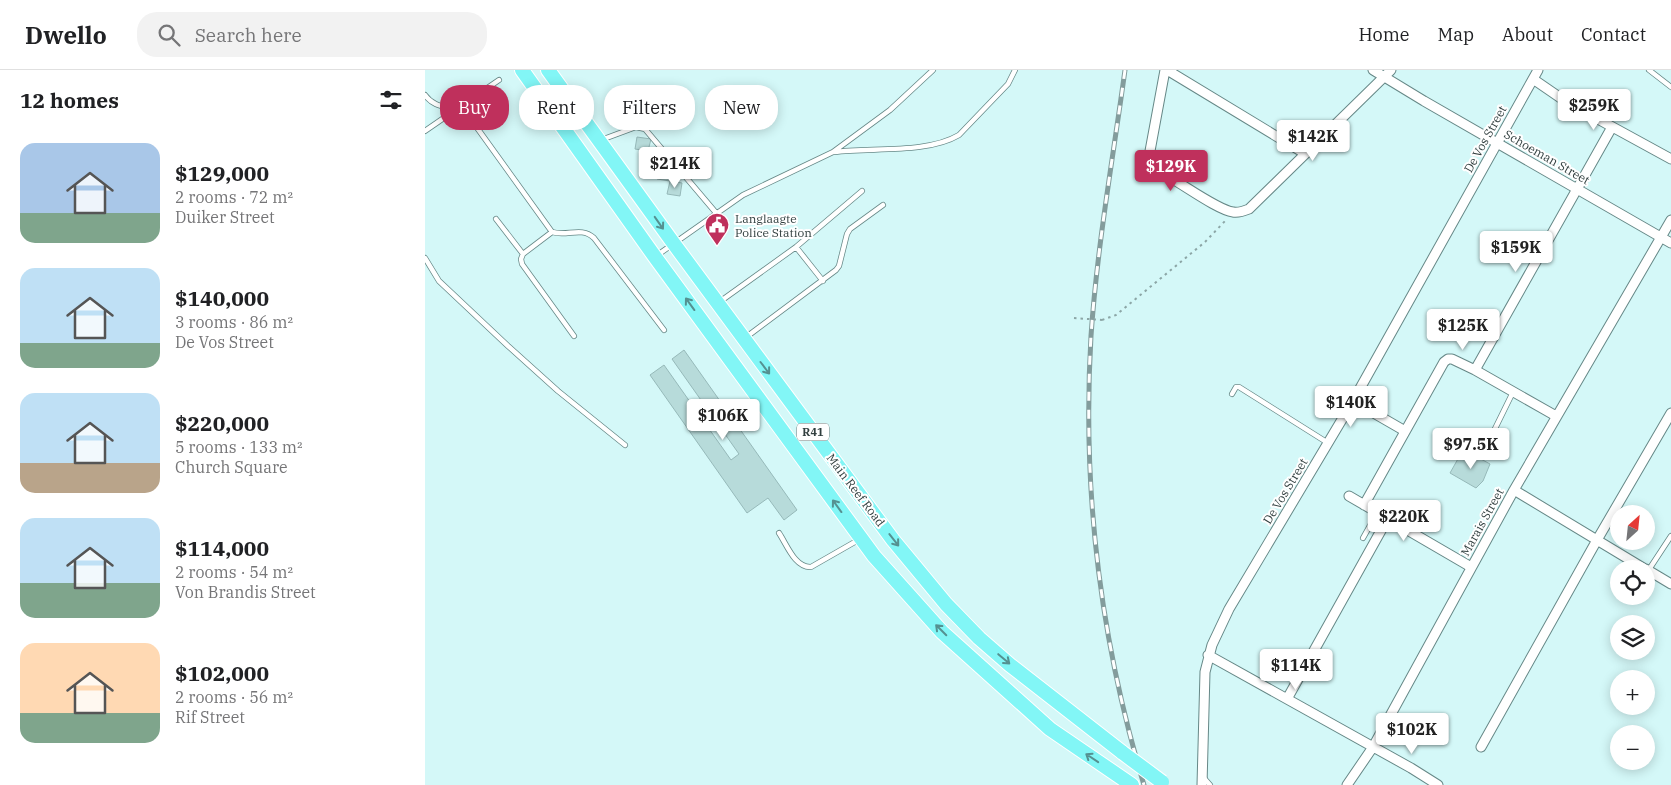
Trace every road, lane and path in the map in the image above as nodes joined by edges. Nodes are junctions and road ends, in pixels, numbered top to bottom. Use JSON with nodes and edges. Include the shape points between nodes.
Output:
{"nodes":[{"id":1,"x":522,"y":70,"type":"edge"},
{"id":2,"x":548,"y":70,"type":"edge"},
{"id":3,"x":933,"y":70,"type":"edge"},
{"id":4,"x":1015,"y":70,"type":"edge"},
{"id":5,"x":1166,"y":70,"type":"edge"},
{"id":6,"x":1373,"y":70,"type":"edge"},
{"id":7,"x":1538,"y":70,"type":"edge"},
{"id":8,"x":1649,"y":70,"type":"edge"},
{"id":9,"x":1388,"y":73,"type":"edge"},
{"id":10,"x":1533,"y":78,"type":"junction"},
{"id":11,"x":499,"y":80,"type":"dead end"},
{"id":12,"x":492,"y":85,"type":"edge"},
{"id":13,"x":1671,"y":87,"type":"edge"},
{"id":14,"x":425,"y":95,"type":"edge"},
{"id":15,"x":440,"y":105,"type":"edge"},
{"id":16,"x":440,"y":121,"type":"edge"},
{"id":17,"x":1612,"y":127,"type":"junction"},
{"id":18,"x":479,"y":130,"type":"edge"},
{"id":19,"x":425,"y":131,"type":"edge"},
{"id":20,"x":599,"y":140,"type":"junction"},
{"id":21,"x":1497,"y":143,"type":"junction"},
{"id":22,"x":833,"y":152,"type":"junction"},
{"id":23,"x":1305,"y":153,"type":"junction"},
{"id":24,"x":1671,"y":159,"type":"edge"},
{"id":25,"x":1577,"y":189,"type":"junction"},
{"id":26,"x":862,"y":191,"type":"dead end"},
{"id":27,"x":883,"y":205,"type":"dead end"},
{"id":28,"x":1233,"y":212,"type":"junction"},
{"id":29,"x":717,"y":214,"type":"junction"},
{"id":30,"x":496,"y":219,"type":"dead end"},
{"id":31,"x":1671,"y":220,"type":"edge"},
{"id":32,"x":552,"y":232,"type":"junction"},
{"id":33,"x":1661,"y":238,"type":"junction"},
{"id":34,"x":1671,"y":243,"type":"edge"},
{"id":35,"x":673,"y":244,"type":"junction"},
{"id":36,"x":796,"y":247,"type":"junction"},
{"id":37,"x":523,"y":254,"type":"junction"},
{"id":38,"x":655,"y":257,"type":"junction"},
{"id":39,"x":425,"y":258,"type":"edge"},
{"id":40,"x":823,"y":281,"type":"junction"},
{"id":41,"x":719,"y":306,"type":"junction"},
{"id":42,"x":1074,"y":318,"type":"dead end"},
{"id":43,"x":702,"y":321,"type":"junction"},
{"id":44,"x":664,"y":330,"type":"dead end"},
{"id":45,"x":574,"y":336,"type":"dead end"},
{"id":46,"x":748,"y":344,"type":"junction"},
{"id":47,"x":733,"y":364,"type":"junction"},
{"id":48,"x":1475,"y":370,"type":"junction"},
{"id":49,"x":1513,"y":392,"type":"junction"},
{"id":50,"x":1232,"y":394,"type":"dead end"},
{"id":51,"x":1353,"y":401,"type":"junction"},
{"id":52,"x":1671,"y":413,"type":"edge"},
{"id":53,"x":1556,"y":416,"type":"junction"},
{"id":54,"x":1405,"y":431,"type":"junction"},
{"id":55,"x":1328,"y":443,"type":"junction"},
{"id":56,"x":625,"y":444,"type":"dead end"},
{"id":57,"x":1486,"y":447,"type":"dead end"},
{"id":58,"x":1514,"y":490,"type":"junction"},
{"id":59,"x":1349,"y":496,"type":"dead end"},
{"id":60,"x":1364,"y":505,"type":"junction"},
{"id":61,"x":1377,"y":512,"type":"junction"},
{"id":62,"x":1388,"y":518,"type":"junction"},
{"id":63,"x":779,"y":533,"type":"dead end"},
{"id":64,"x":1671,"y":536,"type":"edge"},
{"id":65,"x":861,"y":538,"type":"junction"},
{"id":66,"x":1363,"y":538,"type":"dead end"},
{"id":67,"x":1597,"y":540,"type":"junction"},
{"id":68,"x":1630,"y":560,"type":"edge"},
{"id":69,"x":1654,"y":560,"type":"edge"},
{"id":70,"x":1471,"y":567,"type":"junction"},
{"id":71,"x":1655,"y":575,"type":"edge"},
{"id":72,"x":1671,"y":584,"type":"edge"},
{"id":73,"x":1208,"y":656,"type":"junction"},
{"id":74,"x":1287,"y":699,"type":"junction"},
{"id":75,"x":1373,"y":747,"type":"junction"},
{"id":76,"x":1481,"y":747,"type":"dead end"},
{"id":77,"x":1202,"y":780,"type":"edge"},
{"id":78,"x":1164,"y":784,"type":"edge"},
{"id":79,"x":1132,"y":785,"type":"edge"},
{"id":80,"x":1210,"y":785,"type":"edge"},
{"id":81,"x":1347,"y":785,"type":"edge"},
{"id":82,"x":1438,"y":785,"type":"edge"}],
"edges":[{"from":1,"to":38,"type":"main road","name":"Main Reef Road","number":"R41"},
{"from":2,"to":20,"type":"main road","name":"Main Reef Road","number":"R41"},
{"from":3,"to":22,"type":"lane","via":[[890,110]]},
{"from":4,"to":22,"type":"lane","via":[[1008,84],[959,135],[949,141],[907,148]]},
{"from":5,"to":23,"type":"street"},
{"from":5,"to":28,"type":"street","via":[[1150,151],[1153,161],[1162,172]]},
{"from":6,"to":9,"type":"street","name":"Schoeman Street"},
{"from":7,"to":10,"type":"street","name":"De Vos Street"},
{"from":8,"to":13,"type":"lane"},
{"from":9,"to":21,"type":"street","name":"Schoeman Street"},
{"from":9,"to":23,"type":"street"},
{"from":10,"to":17,"type":"street","via":[[1565,101]]},
{"from":10,"to":21,"type":"street","name":"De Vos Street"},
{"from":11,"to":12,"type":"lane"},
{"from":14,"to":15,"type":"lane","via":[[432,103]]},
{"from":16,"to":19,"type":"lane"},
{"from":17,"to":24,"type":"street"},
{"from":17,"to":25,"type":"street"},
{"from":18,"to":32,"type":"lane"},
{"from":20,"to":29,"type":"lane","via":[[636,127],[645,129]]},
{"from":20,"to":35,"type":"main road","name":"Main Reef Road","number":"R41","one_way":true},
{"from":21,"to":25,"type":"street","name":"Schoeman Street"},
{"from":21,"to":51,"type":"street","name":"De Vos Street"},
{"from":22,"to":29,"type":"lane","via":[[743,196]]},
{"from":23,"to":28,"type":"street","via":[[1249,209]]},
{"from":25,"to":33,"type":"street","name":"Schoeman Street"},
{"from":25,"to":48,"type":"street"},
{"from":26,"to":36,"type":"lane"},
{"from":27,"to":40,"type":"lane","via":[[850,229],[839,266]]},
{"from":28,"to":42,"type":"path","bridge":true,"via":[[1205,242],[1115,316],[1102,320]]},
{"from":29,"to":35,"type":"lane"},
{"from":30,"to":37,"type":"lane"},
{"from":31,"to":33,"type":"street","name":"Marais Street"},
{"from":32,"to":37,"type":"lane"},
{"from":32,"to":44,"type":"lane","via":[[582,231],[591,235]]},
{"from":33,"to":34,"type":"street","name":"Schoeman Street"},
{"from":33,"to":53,"type":"street","name":"Marais Street"},
{"from":35,"to":38,"type":"lane"},
{"from":35,"to":41,"type":"main road","name":"Main Reef Road","number":"R41"},
{"from":36,"to":40,"type":"lane"},
{"from":36,"to":41,"type":"lane"},
{"from":37,"to":45,"type":"lane","via":[[522,264]]},
{"from":43,"to":38,"type":"main road","name":"Main Reef Road","number":"R41","one_way":true},
{"from":39,"to":56,"type":"lane","via":[[439,281],[508,346]]},
{"from":40,"to":46,"type":"lane"},
{"from":41,"to":43,"type":"main road"},
{"from":41,"to":46,"type":"main road","name":"Main Reef Road","number":"R41"},
{"from":43,"to":47,"type":"main road","name":"Main Reef Road","number":"R41"},
{"from":46,"to":47,"type":"main road"},
{"from":46,"to":78,"type":"main road","name":"Main Reef Road","number":"R41","one_way":true,"bridge":true,"via":[[893,540],[946,604],[1010,665]]},
{"from":65,"to":47,"type":"main road","name":"Main Reef Road","number":"R41","one_way":true},
{"from":48,"to":49,"type":"street"},
{"from":48,"to":54,"type":"street","via":[[1452,359],[1446,360]]},
{"from":49,"to":53,"type":"street"},
{"from":49,"to":57,"type":"lane"},
{"from":50,"to":55,"type":"lane","via":[[1239,386]]},
{"from":51,"to":54,"type":"street"},
{"from":51,"to":55,"type":"street","name":"De Vos Street"},
{"from":52,"to":67,"type":"street"},
{"from":53,"to":58,"type":"street","name":"Marais Street"},
{"from":54,"to":60,"type":"street"},
{"from":55,"to":73,"type":"street","name":"De Vos Street","via":[[1229,609]]},
{"from":58,"to":67,"type":"street"},
{"from":58,"to":70,"type":"street","name":"Marais Street"},
{"from":59,"to":60,"type":"street"},
{"from":60,"to":61,"type":"street"},
{"from":61,"to":62,"type":"street"},
{"from":61,"to":66,"type":"lane"},
{"from":62,"to":70,"type":"street"},
{"from":62,"to":74,"type":"street"},
{"from":63,"to":65,"type":"lane","via":[[805,568]]},
{"from":64,"to":69,"type":"lane"},
{"from":79,"to":65,"type":"main road","name":"Main Reef Road","number":"R41","one_way":true,"via":[[1050,729],[994,680],[942,632]]},
{"from":67,"to":68,"type":"street"},
{"from":67,"to":76,"type":"street"},
{"from":70,"to":75,"type":"street","name":"Marais Street"},
{"from":71,"to":72,"type":"street"},
{"from":73,"to":74,"type":"street"},
{"from":73,"to":77,"type":"street","name":"De Vos Street","via":[[1204,684]]},
{"from":74,"to":75,"type":"street"},
{"from":75,"to":81,"type":"street","name":"Marais Street"},
{"from":75,"to":82,"type":"street"},
{"from":77,"to":80,"type":"lane"}]}
